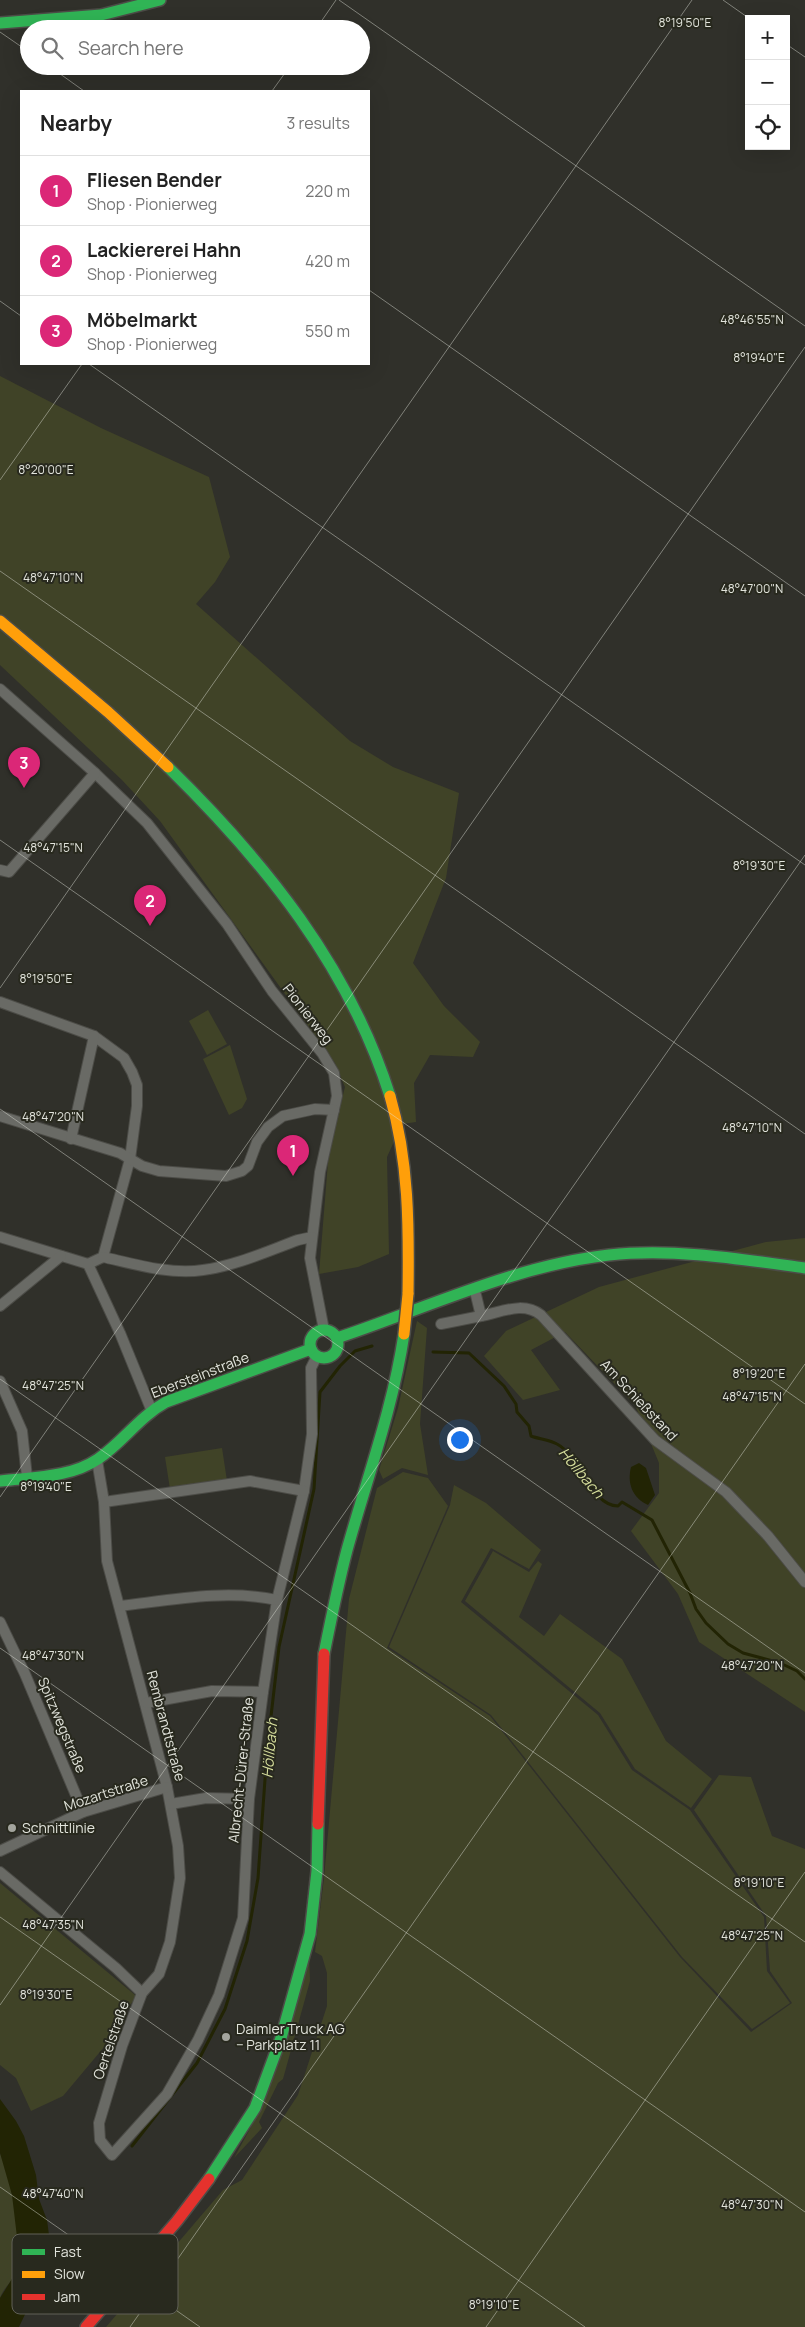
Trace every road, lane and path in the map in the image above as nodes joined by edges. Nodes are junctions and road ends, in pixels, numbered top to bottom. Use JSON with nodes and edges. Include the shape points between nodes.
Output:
{"nodes":[{"id":1,"x":160,"y":0,"type":"edge"},
{"id":2,"x":53,"y":20,"type":"edge"},
{"id":3,"x":20,"y":22,"type":"edge"},
{"id":4,"x":0,"y":23,"type":"edge"},
{"id":5,"x":0,"y":621,"type":"edge"},
{"id":6,"x":0,"y":689,"type":"edge"},
{"id":7,"x":95,"y":773,"type":"junction"},
{"id":8,"x":0,"y":870,"type":"edge"},
{"id":9,"x":0,"y":1002,"type":"edge"},
{"id":10,"x":94,"y":1036,"type":"junction"},
{"id":11,"x":334,"y":1110,"type":"junction"},
{"id":12,"x":0,"y":1116,"type":"edge"},
{"id":13,"x":71,"y":1139,"type":"junction"},
{"id":14,"x":130,"y":1159,"type":"junction"},
{"id":15,"x":0,"y":1237,"type":"edge"},
{"id":16,"x":312,"y":1237,"type":"junction"},
{"id":17,"x":61,"y":1256,"type":"junction"},
{"id":18,"x":103,"y":1257,"type":"junction"},
{"id":19,"x":88,"y":1264,"type":"junction"},
{"id":20,"x":805,"y":1268,"type":"edge"},
{"id":21,"x":475,"y":1291,"type":"junction"},
{"id":22,"x":0,"y":1306,"type":"edge"},
{"id":23,"x":481,"y":1316,"type":"junction"},
{"id":24,"x":441,"y":1324,"type":"dead end"},
{"id":25,"x":324,"y":1330,"type":"junction"},
{"id":26,"x":338,"y":1338,"type":"junction"},
{"id":27,"x":314,"y":1353,"type":"junction"},
{"id":28,"x":0,"y":1381,"type":"edge"},
{"id":29,"x":151,"y":1410,"type":"junction"},
{"id":30,"x":96,"y":1460,"type":"junction"},
{"id":31,"x":27,"y":1477,"type":"junction"},
{"id":32,"x":0,"y":1481,"type":"edge"},
{"id":33,"x":304,"y":1491,"type":"junction"},
{"id":34,"x":104,"y":1502,"type":"junction"},
{"id":35,"x":805,"y":1582,"type":"edge"},
{"id":36,"x":277,"y":1600,"type":"junction"},
{"id":37,"x":120,"y":1606,"type":"junction"},
{"id":38,"x":0,"y":1622,"type":"edge"},
{"id":39,"x":263,"y":1692,"type":"junction"},
{"id":40,"x":146,"y":1703,"type":"junction"},
{"id":41,"x":167,"y":1787,"type":"junction"},
{"id":42,"x":245,"y":1799,"type":"junction"},
{"id":43,"x":171,"y":1804,"type":"junction"},
{"id":44,"x":83,"y":1812,"type":"junction"},
{"id":45,"x":2,"y":1847,"type":"edge"},
{"id":46,"x":0,"y":1872,"type":"edge"},
{"id":47,"x":142,"y":1993,"type":"junction"},
{"id":48,"x":112,"y":2155,"type":"joint"},
{"id":49,"x":166,"y":2234,"type":"edge"},
{"id":50,"x":97,"y":2314,"type":"edge"},
{"id":51,"x":86,"y":2327,"type":"edge"}],
"edges":[{"from":1,"to":2,"type":"main road","via":[[113,14]]},
{"from":3,"to":4,"type":"main road"},
{"from":5,"to":49,"type":"main road","bridge":true,"via":[[154,753],[234,832],[287,895],[321,945],[357,1011],[379,1064],[398,1127],[409,1208],[408,1294],[397,1381],[347,1551],[323,1662],[316,1871],[310,1934],[281,2038],[255,2108],[218,2167]]},
{"from":6,"to":7,"type":"street","name":"Pionierweg"},
{"from":7,"to":8,"type":"street","via":[[9,872]]},
{"from":7,"to":11,"type":"street","name":"Pionierweg","via":[[147,823],[227,924],[272,990],[322,1053],[334,1073],[337,1096]]},
{"from":9,"to":10,"type":"street"},
{"from":10,"to":13,"type":"street"},
{"from":10,"to":14,"type":"street","via":[[124,1058],[137,1086]]},
{"from":11,"to":14,"type":"street","via":[[283,1116],[268,1127],[257,1142],[248,1166],[226,1176],[160,1171]]},
{"from":11,"to":16,"type":"street","name":"Pionierweg","via":[[320,1172]]},
{"from":12,"to":13,"type":"street"},
{"from":13,"to":14,"type":"street"},
{"from":14,"to":18,"type":"street"},
{"from":15,"to":17,"type":"street"},
{"from":16,"to":18,"type":"street","via":[[201,1271],[139,1266]]},
{"from":16,"to":25,"type":"street","name":"Pionierweg","via":[[310,1258]]},
{"from":17,"to":19,"type":"street"},
{"from":17,"to":22,"type":"street"},
{"from":18,"to":19,"type":"street"},
{"from":19,"to":29,"type":"street"},
{"from":20,"to":21,"type":"main road","via":[[717,1256],[628,1254],[580,1260]]},
{"from":21,"to":23,"type":"street"},
{"from":21,"to":26,"type":"main road"},
{"from":23,"to":24,"type":"street","name":"Am Schießstand"},
{"from":23,"to":35,"type":"street","name":"Am Schießstand","via":[[523,1307],[541,1316],[655,1440],[726,1492],[768,1536]]},
{"from":25,"to":26,"type":"main road"},
{"from":25,"to":27,"type":"main road","via":[[312,1336]]},
{"from":26,"to":27,"type":"main road","name":"Ebersteinstraße","via":[[334,1354],[326,1358]]},
{"from":27,"to":29,"type":"main road","name":"Ebersteinstraße","via":[[166,1402]]},
{"from":27,"to":33,"type":"street","name":"Albrecht-Dürer-Straße","via":[[311,1368],[312,1434]]},
{"from":28,"to":31,"type":"street","via":[[22,1431]]},
{"from":29,"to":30,"type":"main road","name":"Ebersteinstraße"},
{"from":30,"to":31,"type":"main road","name":"Ebersteinstraße","via":[[58,1473]]},
{"from":30,"to":34,"type":"street","name":"Rembrandtstraße"},
{"from":31,"to":32,"type":"main road","name":"Ebersteinstraße"},
{"from":33,"to":34,"type":"street","via":[[250,1481]]},
{"from":33,"to":36,"type":"street","name":"Albrecht-Dürer-Straße"},
{"from":34,"to":37,"type":"street","name":"Rembrandtstraße","via":[[107,1560]]},
{"from":36,"to":37,"type":"street","via":[[202,1596]]},
{"from":36,"to":39,"type":"street","name":"Albrecht-Dürer-Straße"},
{"from":37,"to":40,"type":"street","name":"Rembrandtstraße"},
{"from":38,"to":44,"type":"street","name":"Spitzwegstraße","via":[[23,1668]]},
{"from":39,"to":40,"type":"street","via":[[212,1690]]},
{"from":39,"to":42,"type":"street","name":"Albrecht-Dürer-Straße"},
{"from":40,"to":41,"type":"street","name":"Rembrandtstraße"},
{"from":41,"to":43,"type":"street","name":"Rembrandtstraße"},
{"from":41,"to":44,"type":"street","name":"Mozartstraße"},
{"from":42,"to":43,"type":"street","via":[[206,1798]]},
{"from":42,"to":48,"type":"street","name":"Albrecht-Dürer-Straße","via":[[243,1918],[219,1995],[167,2094]]},
{"from":43,"to":47,"type":"street","name":"Rembrandtstraße","via":[[180,1878],[170,1942],[159,1974]]},
{"from":44,"to":45,"type":"street","name":"Mozartstraße"},
{"from":46,"to":47,"type":"street","name":"Oertelstraße"},
{"from":47,"to":48,"type":"street","name":"Oertelstraße","via":[[99,2123],[100,2140]]},
{"from":50,"to":51,"type":"main road","bridge":true}]}
